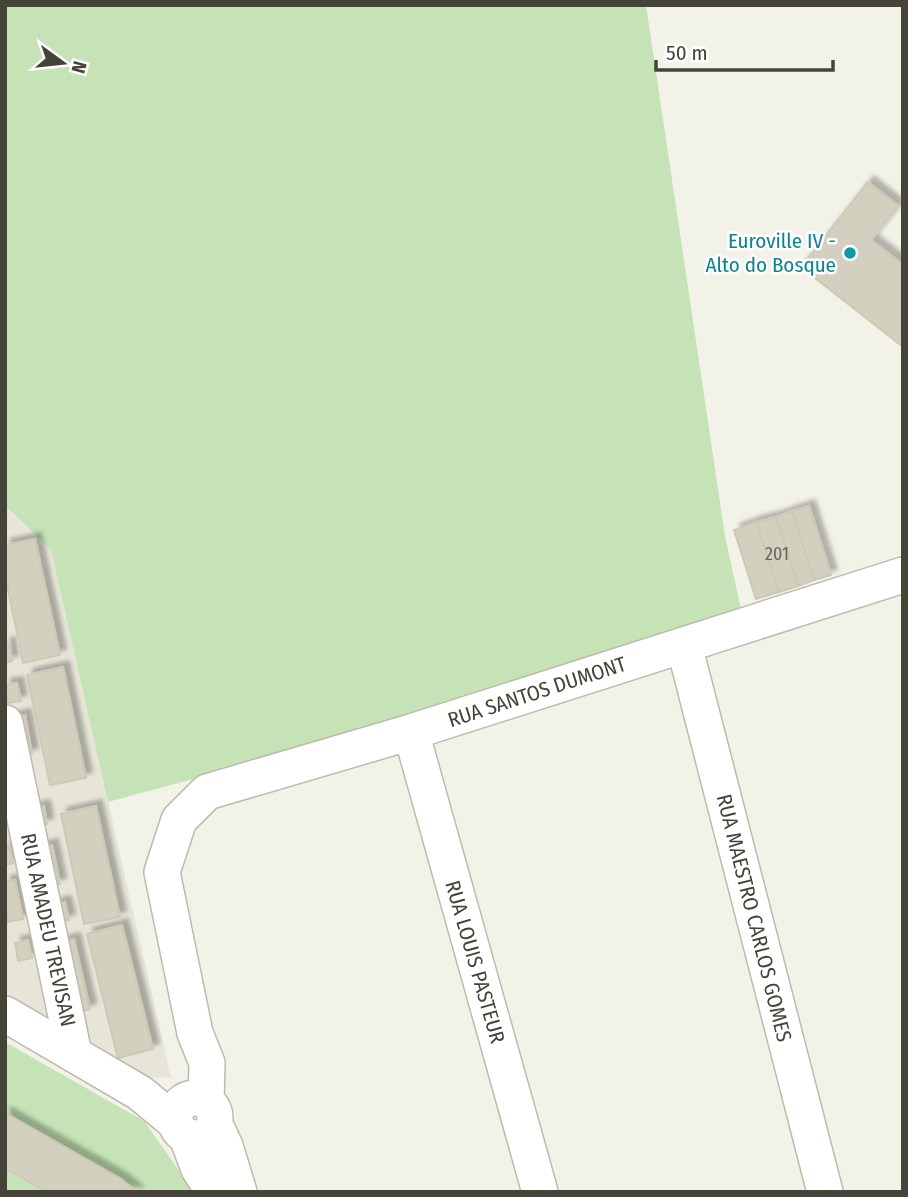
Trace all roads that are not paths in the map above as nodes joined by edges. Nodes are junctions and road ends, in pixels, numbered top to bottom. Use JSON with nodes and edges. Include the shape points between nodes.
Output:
{"nodes":[{"id":1,"x":903,"y":575,"type":"edge"},
{"id":2,"x":684,"y":645,"type":"junction"},
{"id":3,"x":5,"y":723,"type":"edge"},
{"id":4,"x":411,"y":732,"type":"junction"},
{"id":5,"x":5,"y":1014,"type":"edge"},
{"id":6,"x":74,"y":1054,"type":"junction"},
{"id":7,"x":193,"y":1117,"type":"junction"},
{"id":8,"x":214,"y":1192,"type":"edge"},
{"id":9,"x":239,"y":1192,"type":"edge"},
{"id":10,"x":540,"y":1192,"type":"edge"},
{"id":11,"x":825,"y":1192,"type":"edge"}],
"edges":[{"from":1,"to":2,"type":"street","name":"RUA SANTOS DUMONT"},
{"from":2,"to":4,"type":"street","name":"RUA SANTOS DUMONT"},
{"from":2,"to":11,"type":"street","name":"RUA MAESTRO CARLOS GOMES"},
{"from":3,"to":6,"type":"street","name":"RUA AMADEU TREVISAN"},
{"from":4,"to":7,"type":"street","name":"RUA SANTOS DUMONT","via":[[207,792],[179,820],[162,872],[195,1034],[207,1063]]},
{"from":4,"to":10,"type":"street","name":"RUA LOUIS PASTEUR"},
{"from":5,"to":6,"type":"street"},
{"from":6,"to":7,"type":"street","via":[[140,1093]]},
{"from":7,"to":8,"type":"street","via":[[199,1169]]},
{"from":7,"to":9,"type":"street","via":[[225,1146]]}]}
